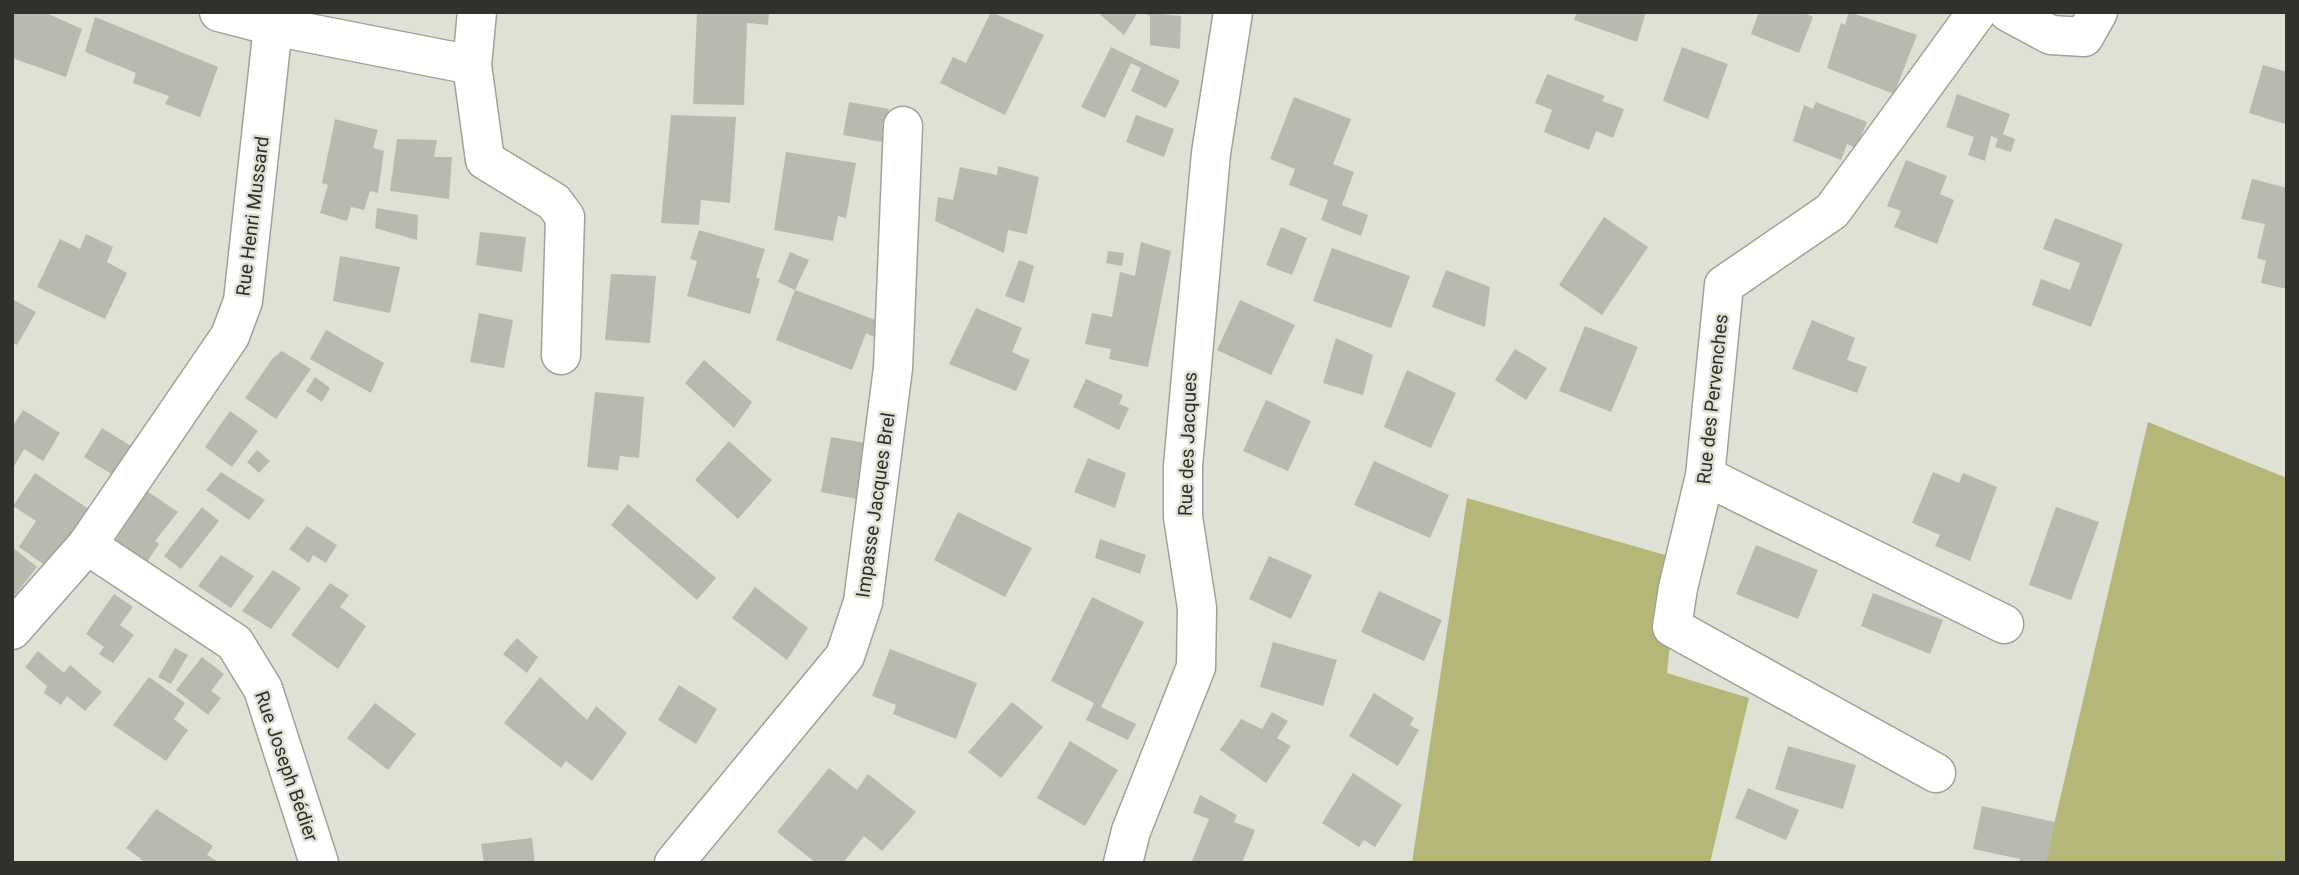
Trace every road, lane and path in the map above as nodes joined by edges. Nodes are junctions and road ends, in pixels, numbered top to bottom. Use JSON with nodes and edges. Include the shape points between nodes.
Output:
{"nodes":[{"id":1,"x":219,"y":12,"type":"edge"},
{"id":2,"x":477,"y":12,"type":"edge"},
{"id":3,"x":1233,"y":12,"type":"edge"},
{"id":4,"x":1976,"y":12,"type":"edge"},
{"id":5,"x":2008,"y":12,"type":"edge"},
{"id":6,"x":2098,"y":12,"type":"edge"},
{"id":7,"x":274,"y":26,"type":"junction"},
{"id":8,"x":471,"y":65,"type":"junction"},
{"id":9,"x":904,"y":126,"type":"dead end"},
{"id":10,"x":561,"y":355,"type":"dead end"},
{"id":11,"x":1706,"y":476,"type":"junction"},
{"id":12,"x":87,"y":545,"type":"junction"},
{"id":13,"x":2004,"y":624,"type":"dead end"},
{"id":14,"x":12,"y":630,"type":"edge"},
{"id":15,"x":1936,"y":773,"type":"dead end"},
{"id":16,"x":319,"y":863,"type":"edge"},
{"id":17,"x":674,"y":863,"type":"edge"},
{"id":18,"x":1123,"y":863,"type":"edge"}],
"edges":[{"from":1,"to":7,"type":"street"},
{"from":2,"to":8,"type":"street"},
{"from":3,"to":18,"type":"street","name":"Rue des Jacques","via":[[1211,153],[1182,466],[1183,517],[1197,608],[1196,667],[1131,831]]},
{"from":4,"to":11,"type":"street","name":"Rue des Pervenches","via":[[1832,211],[1724,285]]},
{"from":5,"to":6,"type":"street","via":[[2051,34],[2084,37]]},
{"from":7,"to":8,"type":"street"},
{"from":7,"to":12,"type":"street","name":"Rue Henri Mussard","via":[[239,313],[230,337]]},
{"from":8,"to":10,"type":"street","via":[[485,160],[554,202],[565,217]]},
{"from":9,"to":17,"type":"street","name":"Impasse Jacques Brel","via":[[893,368],[863,602],[845,656]]},
{"from":11,"to":13,"type":"street"},
{"from":11,"to":15,"type":"street","name":"Rue des Pervenches","via":[[1672,627]]},
{"from":12,"to":14,"type":"street","name":"Rue Henri Mussard"},
{"from":12,"to":16,"type":"street","name":"Rue Joseph Bédier","via":[[235,643],[262,689]]}]}
